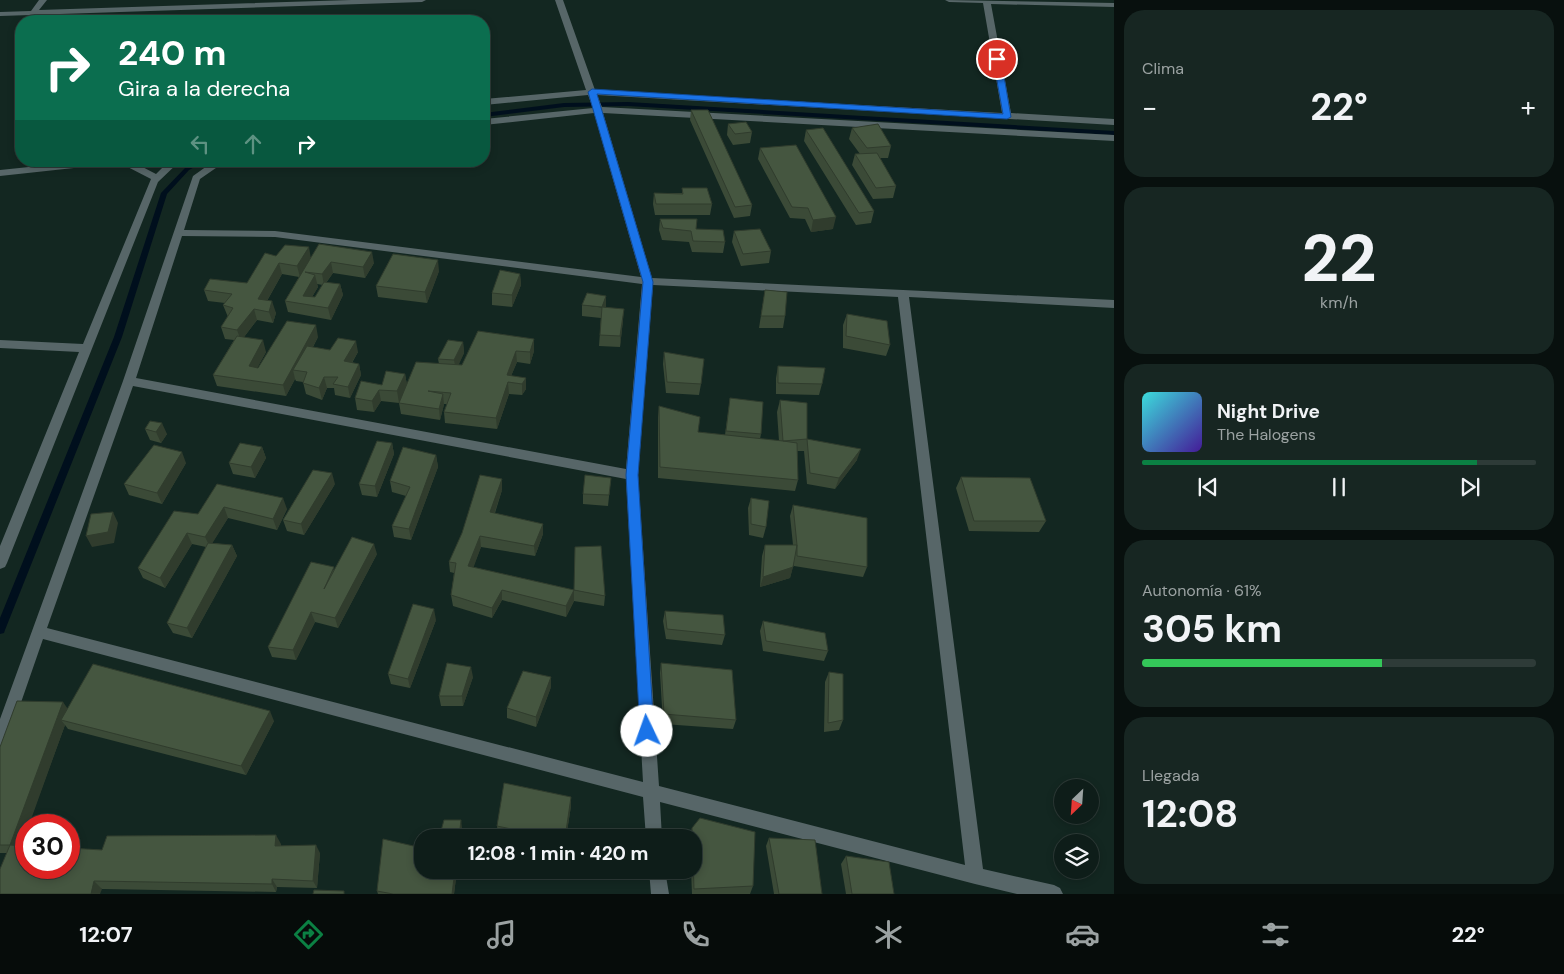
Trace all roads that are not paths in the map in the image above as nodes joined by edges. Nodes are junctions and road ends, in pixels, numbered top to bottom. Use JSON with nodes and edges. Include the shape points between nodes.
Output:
{"nodes":[{"id":1,"x":44,"y":0,"type":"edge"},
{"id":2,"x":422,"y":0,"type":"edge"},
{"id":3,"x":559,"y":0,"type":"edge"},
{"id":4,"x":949,"y":0,"type":"edge"},
{"id":5,"x":986,"y":0,"type":"edge"},
{"id":6,"x":331,"y":2,"type":"edge"},
{"id":7,"x":1114,"y":5,"type":"edge"},
{"id":8,"x":33,"y":13,"type":"junction"},
{"id":9,"x":0,"y":14,"type":"edge"},
{"id":10,"x":592,"y":92,"type":"junction"},
{"id":11,"x":490,"y":101,"type":"edge"},
{"id":12,"x":598,"y":110,"type":"junction"},
{"id":13,"x":1007,"y":117,"type":"junction"},
{"id":14,"x":490,"y":121,"type":"edge"},
{"id":15,"x":1114,"y":122,"type":"edge"},
{"id":16,"x":1114,"y":138,"type":"edge"},
{"id":17,"x":54,"y":167,"type":"edge"},
{"id":18,"x":135,"y":167,"type":"edge"},
{"id":19,"x":168,"y":167,"type":"edge"},
{"id":20,"x":212,"y":167,"type":"edge"},
{"id":21,"x":0,"y":173,"type":"edge"},
{"id":22,"x":156,"y":178,"type":"junction"},
{"id":23,"x":180,"y":233,"type":"junction"},
{"id":24,"x":648,"y":282,"type":"junction"},
{"id":25,"x":903,"y":295,"type":"junction"},
{"id":26,"x":1114,"y":304,"type":"edge"},
{"id":27,"x":0,"y":344,"type":"edge"},
{"id":28,"x":88,"y":348,"type":"junction"},
{"id":29,"x":129,"y":381,"type":"junction"},
{"id":30,"x":632,"y":475,"type":"junction"},
{"id":31,"x":0,"y":563,"type":"edge"},
{"id":32,"x":39,"y":632,"type":"junction"},
{"id":33,"x":0,"y":740,"type":"edge"},
{"id":34,"x":650,"y":790,"type":"junction"},
{"id":35,"x":653,"y":829,"type":"edge"},
{"id":36,"x":975,"y":876,"type":"junction"},
{"id":37,"x":659,"y":879,"type":"edge"},
{"id":38,"x":660,"y":894,"type":"edge"},
{"id":39,"x":1054,"y":894,"type":"edge"}],
"edges":[{"from":1,"to":8,"type":"street"},
{"from":2,"to":6,"type":"street"},
{"from":3,"to":10,"type":"street"},
{"from":4,"to":5,"type":"street"},
{"from":5,"to":7,"type":"street"},
{"from":5,"to":13,"type":"street"},
{"from":6,"to":8,"type":"street","via":[[160,13]]},
{"from":8,"to":9,"type":"street"},
{"from":10,"to":11,"type":"street"},
{"from":10,"to":12,"type":"street"},
{"from":10,"to":13,"type":"street"},
{"from":12,"to":14,"type":"street"},
{"from":12,"to":16,"type":"street"},
{"from":12,"to":24,"type":"street"},
{"from":13,"to":15,"type":"street"},
{"from":17,"to":21,"type":"street"},
{"from":18,"to":22,"type":"street"},
{"from":19,"to":22,"type":"street"},
{"from":20,"to":23,"type":"street","via":[[196,178]]},
{"from":22,"to":28,"type":"street"},
{"from":23,"to":24,"type":"street","via":[[275,234]]},
{"from":23,"to":29,"type":"street"},
{"from":24,"to":25,"type":"street"},
{"from":24,"to":30,"type":"street"},
{"from":25,"to":26,"type":"street"},
{"from":25,"to":36,"type":"street"},
{"from":27,"to":28,"type":"street"},
{"from":28,"to":31,"type":"street"},
{"from":29,"to":30,"type":"street"},
{"from":29,"to":32,"type":"street"},
{"from":30,"to":34,"type":"street"},
{"from":32,"to":33,"type":"street"},
{"from":32,"to":34,"type":"street"},
{"from":34,"to":35,"type":"street"},
{"from":34,"to":36,"type":"street"},
{"from":36,"to":39,"type":"street"},
{"from":37,"to":38,"type":"street"}]}
